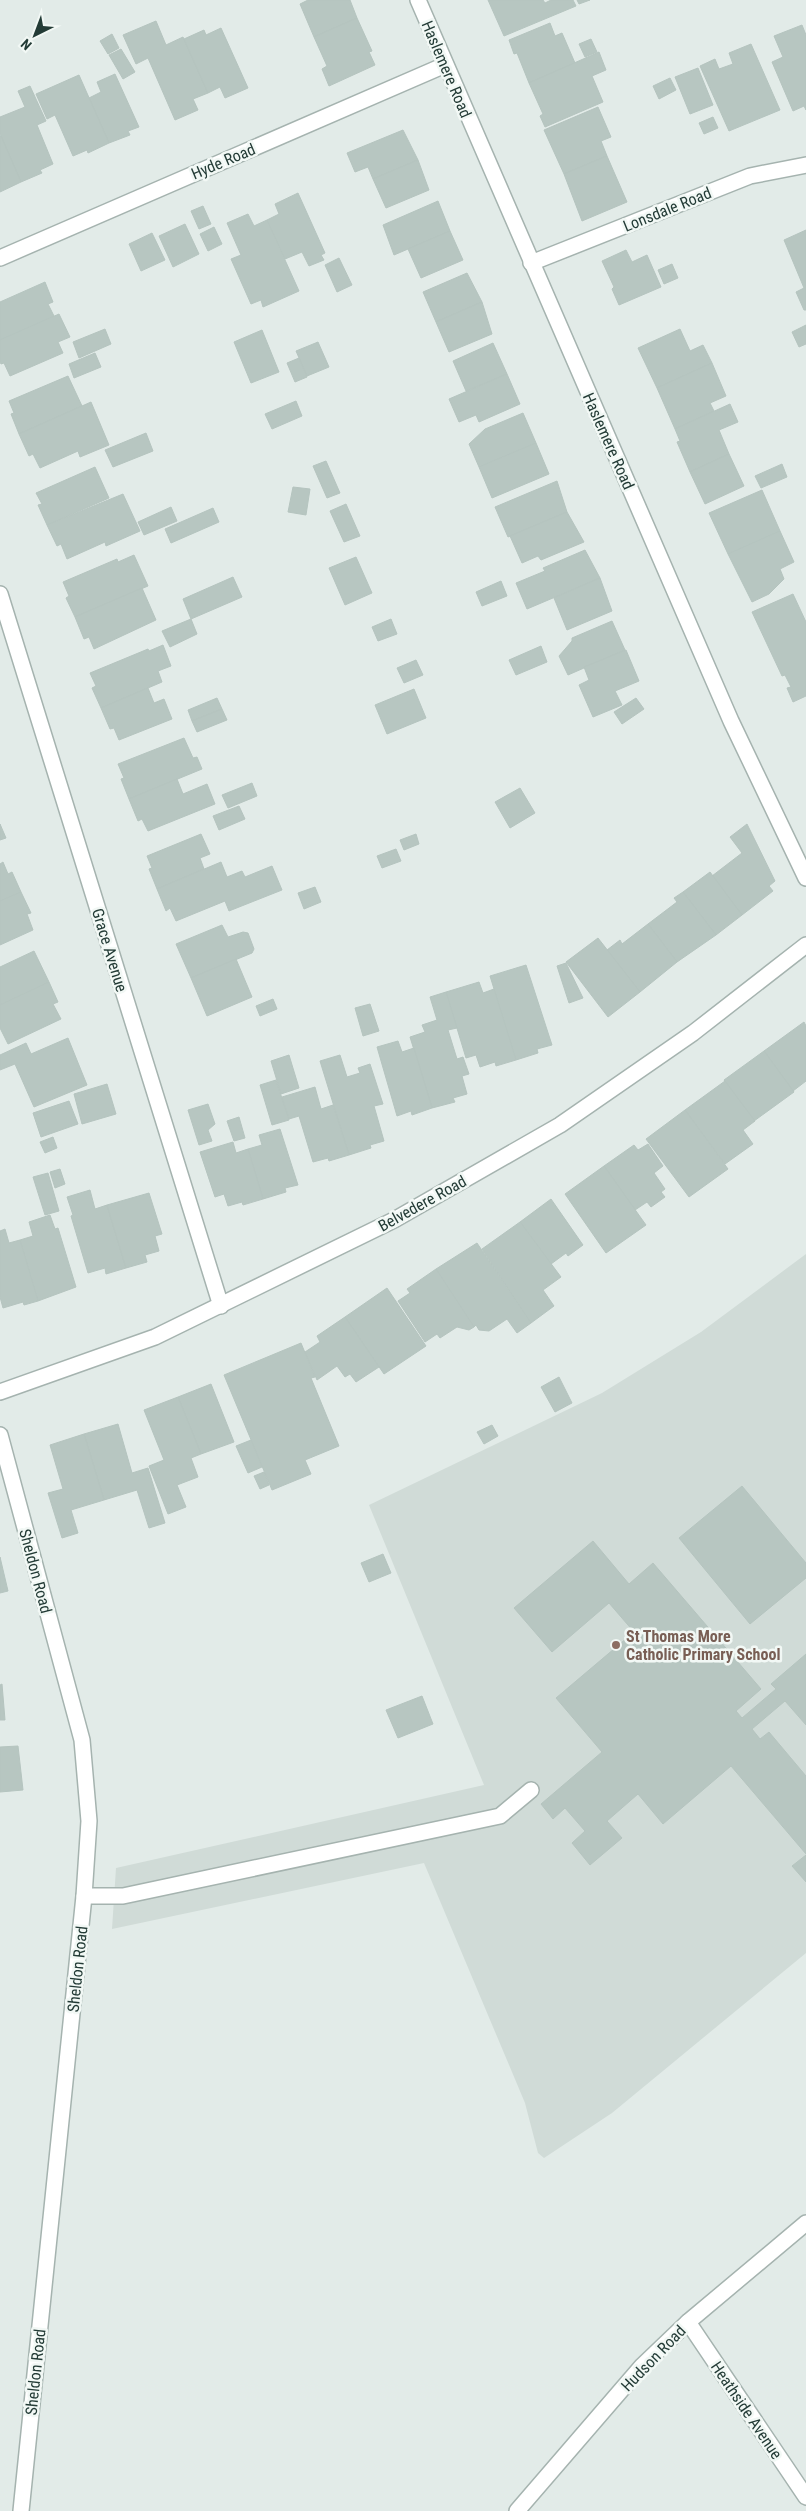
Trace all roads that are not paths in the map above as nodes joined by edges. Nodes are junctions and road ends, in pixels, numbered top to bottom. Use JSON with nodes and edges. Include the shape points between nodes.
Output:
{"nodes":[{"id":1,"x":418,"y":0,"type":"edge"},
{"id":2,"x":445,"y":65,"type":"junction"},
{"id":3,"x":806,"y":165,"type":"edge"},
{"id":4,"x":0,"y":258,"type":"edge"},
{"id":5,"x":531,"y":263,"type":"junction"},
{"id":6,"x":0,"y":594,"type":"edge"},
{"id":7,"x":806,"y":878,"type":"edge"},
{"id":8,"x":806,"y":945,"type":"edge"},
{"id":9,"x":221,"y":1306,"type":"junction"},
{"id":10,"x":0,"y":1392,"type":"edge"},
{"id":11,"x":0,"y":1435,"type":"edge"},
{"id":12,"x":530,"y":1790,"type":"dead end"},
{"id":13,"x":84,"y":1896,"type":"junction"},
{"id":14,"x":806,"y":2223,"type":"edge"},
{"id":15,"x":688,"y":2322,"type":"junction"},
{"id":16,"x":806,"y":2498,"type":"edge"},
{"id":17,"x":21,"y":2511,"type":"edge"},
{"id":18,"x":517,"y":2511,"type":"edge"}],
"edges":[{"from":1,"to":2,"type":"street","name":"Haslemere Road"},
{"from":2,"to":4,"type":"street","name":"Hyde Road"},
{"from":2,"to":5,"type":"street","name":"Haslemere Road"},
{"from":3,"to":5,"type":"street","name":"Lonsdale Road","via":[[750,176]]},
{"from":5,"to":7,"type":"street","name":"Haslemere Road","via":[[731,721]]},
{"from":6,"to":9,"type":"street","name":"Grace Avenue"},
{"from":8,"to":9,"type":"street","name":"Belvedere Road","via":[[693,1033],[560,1125],[394,1220]]},
{"from":9,"to":10,"type":"street","name":"Belvedere Road","via":[[155,1337]]},
{"from":11,"to":13,"type":"street","name":"Sheldon Road","via":[[82,1740],[89,1821]]},
{"from":12,"to":13,"type":"street","via":[[500,1816],[123,1896]]},
{"from":13,"to":17,"type":"street","name":"Sheldon Road"},
{"from":14,"to":15,"type":"street","name":"Hudson Road"},
{"from":15,"to":16,"type":"street","name":"Heathside Avenue"},
{"from":15,"to":18,"type":"street","name":"Hudson Road","via":[[642,2366]]}]}
